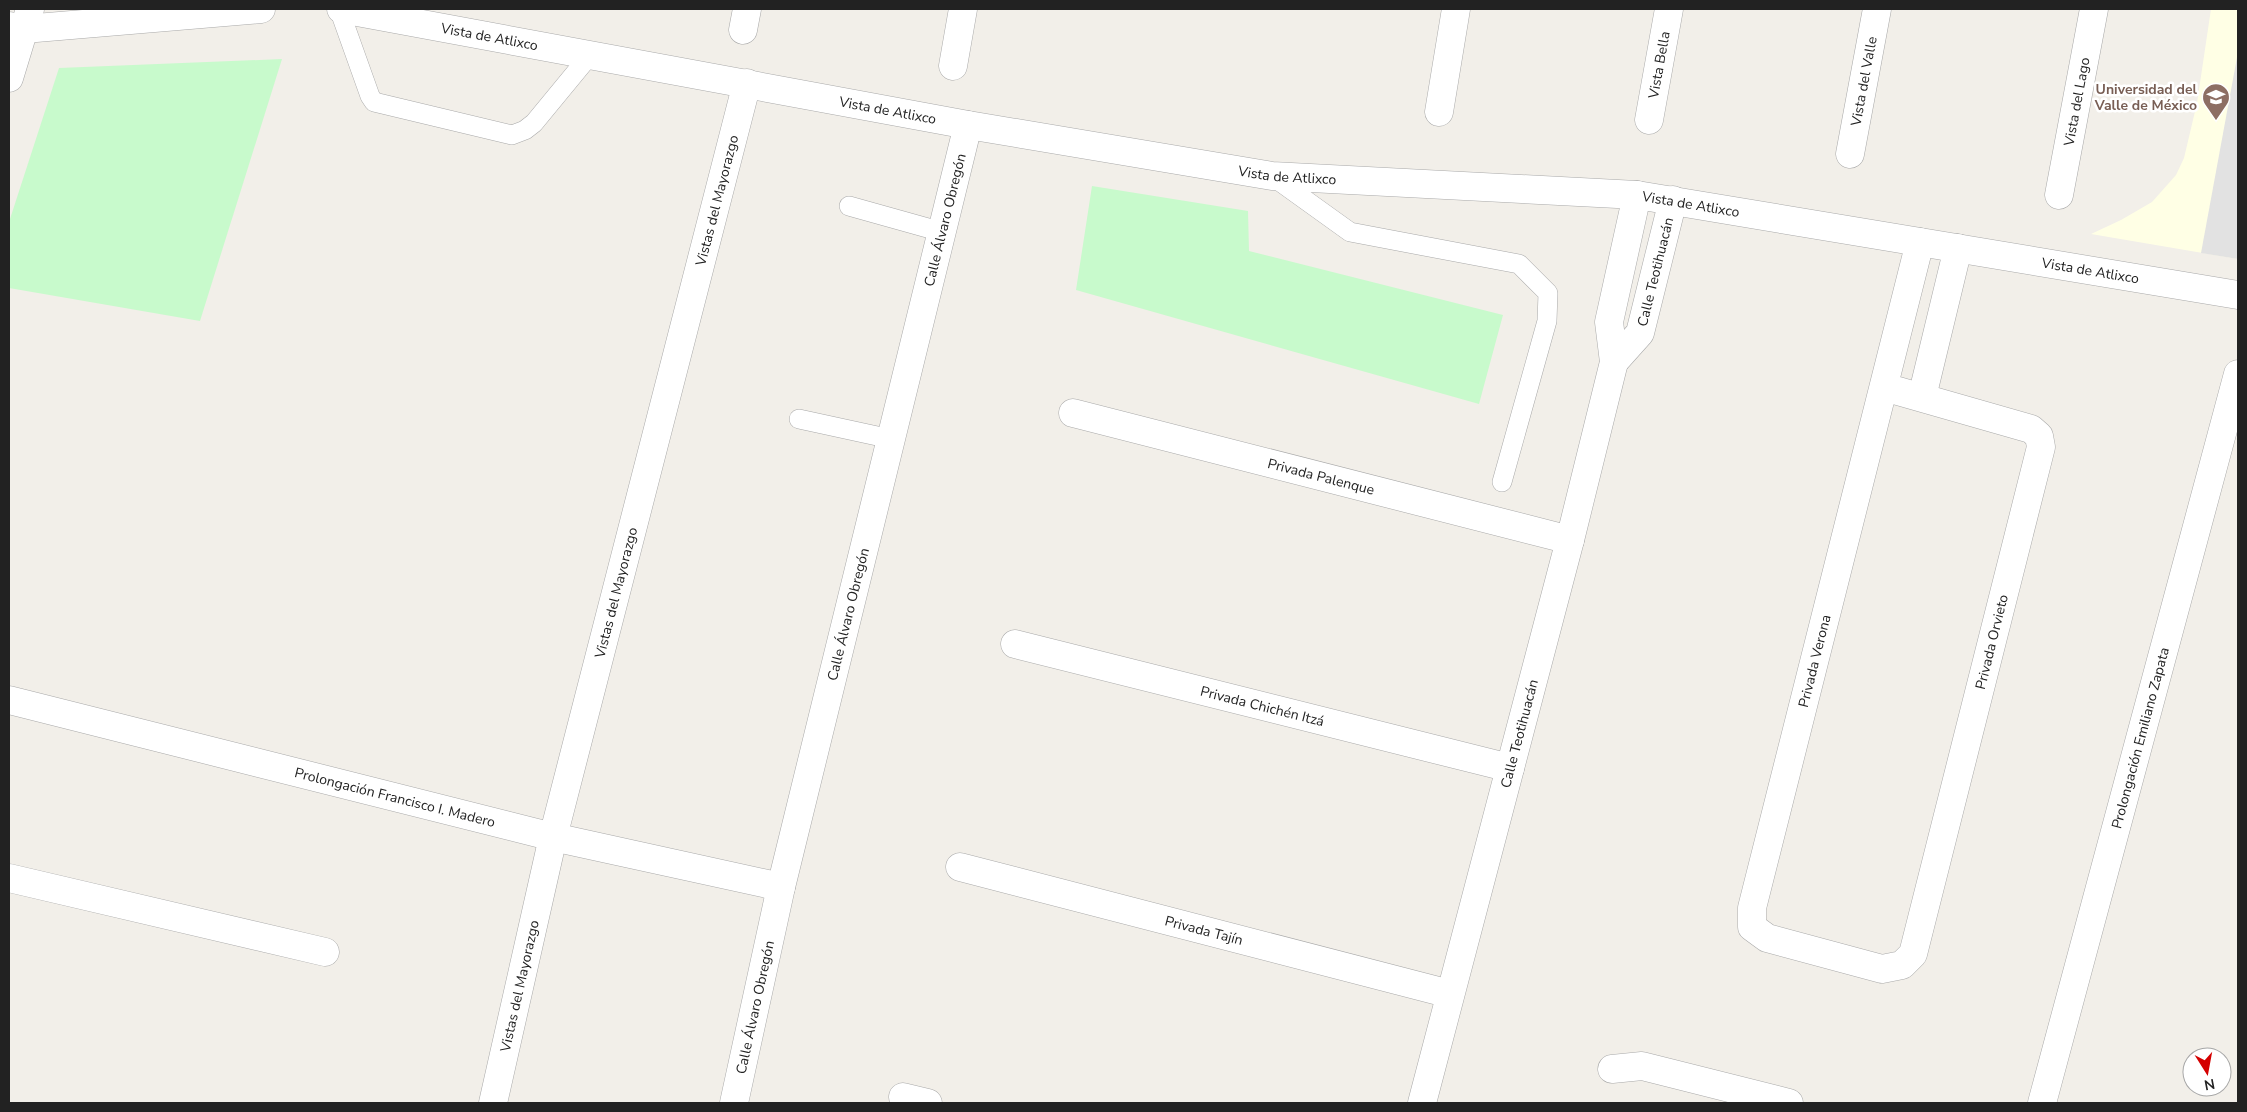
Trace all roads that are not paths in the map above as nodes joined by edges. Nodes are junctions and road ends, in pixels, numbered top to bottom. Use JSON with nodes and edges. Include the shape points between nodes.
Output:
{"nodes":[{"id":1,"x":261,"y":9,"type":"edge"},
{"id":2,"x":340,"y":9,"type":"edge"},
{"id":3,"x":963,"y":9,"type":"edge"},
{"id":4,"x":1456,"y":9,"type":"edge"},
{"id":5,"x":1669,"y":9,"type":"edge"},
{"id":6,"x":1877,"y":9,"type":"edge"},
{"id":7,"x":2094,"y":9,"type":"edge"},
{"id":8,"x":21,"y":21,"type":"edge"},
{"id":9,"x":590,"y":55,"type":"junction"},
{"id":10,"x":953,"y":66,"type":"dead end"},
{"id":11,"x":9,"y":78,"type":"edge"},
{"id":12,"x":747,"y":83,"type":"junction"},
{"id":13,"x":1439,"y":112,"type":"dead end"},
{"id":14,"x":1648,"y":120,"type":"dead end"},
{"id":15,"x":968,"y":125,"type":"junction"},
{"id":16,"x":1850,"y":154,"type":"dead end"},
{"id":17,"x":1272,"y":176,"type":"junction"},
{"id":18,"x":1637,"y":195,"type":"junction"},
{"id":19,"x":2059,"y":195,"type":"dead end"},
{"id":20,"x":1673,"y":200,"type":"junction"},
{"id":21,"x":849,"y":206,"type":"dead end"},
{"id":22,"x":942,"y":232,"type":"junction"},
{"id":23,"x":1920,"y":242,"type":"junction"},
{"id":24,"x":1958,"y":248,"type":"junction"},
{"id":25,"x":2238,"y":295,"type":"edge"},
{"id":26,"x":1614,"y":362,"type":"junction"},
{"id":27,"x":2238,"y":374,"type":"edge"},
{"id":28,"x":1884,"y":387,"type":"junction"},
{"id":29,"x":1922,"y":397,"type":"junction"},
{"id":30,"x":1073,"y":413,"type":"dead end"},
{"id":31,"x":799,"y":420,"type":"dead end"},
{"id":32,"x":891,"y":439,"type":"junction"},
{"id":33,"x":1502,"y":482,"type":"dead end"},
{"id":34,"x":1570,"y":540,"type":"junction"},
{"id":35,"x":1015,"y":644,"type":"dead end"},
{"id":36,"x":9,"y":700,"type":"edge"},
{"id":37,"x":1510,"y":768,"type":"junction"},
{"id":38,"x":553,"y":837,"type":"junction"},
{"id":39,"x":960,"y":867,"type":"dead end"},
{"id":40,"x":9,"y":878,"type":"edge"},
{"id":41,"x":781,"y":887,"type":"junction"},
{"id":42,"x":324,"y":952,"type":"dead end"},
{"id":43,"x":1902,"y":966,"type":"joint"},
{"id":44,"x":1450,"y":994,"type":"junction"},
{"id":45,"x":1612,"y":1069,"type":"dead end"},
{"id":46,"x":493,"y":1103,"type":"edge"},
{"id":47,"x":734,"y":1103,"type":"edge"},
{"id":48,"x":1422,"y":1103,"type":"edge"},
{"id":49,"x":1789,"y":1103,"type":"edge"},
{"id":50,"x":2042,"y":1103,"type":"edge"}],
"edges":[{"from":1,"to":8,"type":"street"},
{"from":2,"to":9,"type":"street","name":"Vista de Atlixco"},
{"from":2,"to":9,"type":"lane","via":[[374,102],[512,135],[534,123]]},
{"from":3,"to":10,"type":"street"},
{"from":4,"to":13,"type":"street"},
{"from":5,"to":14,"type":"street","name":"Vista Bella"},
{"from":6,"to":16,"type":"street","name":"Vista del Valle"},
{"from":7,"to":19,"type":"street","name":"Vista del Lago"},
{"from":8,"to":11,"type":"street"},
{"from":9,"to":12,"type":"street","name":"Vista de Atlixco"},
{"from":12,"to":15,"type":"street","name":"Vista de Atlixco"},
{"from":12,"to":38,"type":"street","name":"Vistas del Mayorazgo"},
{"from":15,"to":17,"type":"street","name":"Vista de Atlixco"},
{"from":15,"to":22,"type":"street","name":"Calle Álvaro Obregón"},
{"from":17,"to":18,"type":"street","name":"Vista de Atlixco"},
{"from":17,"to":33,"type":"lane","via":[[1350,232],[1519,264],[1548,293],[1547,321]]},
{"from":18,"to":20,"type":"street","name":"Vista de Atlixco"},
{"from":18,"to":26,"type":"street","name":"Calle Teotihuacán","via":[[1609,322]]},
{"from":20,"to":23,"type":"street","name":"Vista de Atlixco"},
{"from":20,"to":26,"type":"street","name":"Calle Teotihuacán","via":[[1640,333]]},
{"from":21,"to":22,"type":"lane"},
{"from":22,"to":32,"type":"street","name":"Calle Álvaro Obregón"},
{"from":23,"to":24,"type":"street","name":"Vista de Atlixco"},
{"from":23,"to":28,"type":"street","name":"Privada Verona"},
{"from":24,"to":25,"type":"street","name":"Vista de Atlixco"},
{"from":24,"to":29,"type":"street"},
{"from":26,"to":34,"type":"street","name":"Calle Teotihuacán"},
{"from":27,"to":50,"type":"street","name":"Prolongación Emiliano Zapata"},
{"from":28,"to":29,"type":"street","name":"Privada Orvieto"},
{"from":28,"to":43,"type":"street","name":"Privada Verona","via":[[1752,908],[1752,927],[1767,938],[1882,969]]},
{"from":29,"to":43,"type":"street","name":"Privada Orvieto","via":[[2031,429],[2039,436],[2041,447],[1913,954]]},
{"from":30,"to":34,"type":"street","name":"Privada Palenque"},
{"from":31,"to":32,"type":"lane"},
{"from":32,"to":41,"type":"street","name":"Calle Álvaro Obregón"},
{"from":34,"to":37,"type":"street","name":"Calle Teotihuacán"},
{"from":35,"to":37,"type":"street","name":"Privada Chichén Itzá"},
{"from":36,"to":38,"type":"street","name":"Prolongación Francisco I. Madero"},
{"from":37,"to":44,"type":"street","name":"Calle Teotihuacán"},
{"from":38,"to":41,"type":"street","name":"Prolongación Francisco I. Madero"},
{"from":38,"to":46,"type":"street","name":"Vistas del Mayorazgo"},
{"from":39,"to":44,"type":"street","name":"Privada Tajín"},
{"from":40,"to":42,"type":"street"},
{"from":41,"to":47,"type":"street","name":"Calle Álvaro Obregón"},
{"from":44,"to":48,"type":"street","name":"Calle Teotihuacán"},
{"from":45,"to":49,"type":"street","via":[[1642,1066]]}]}
